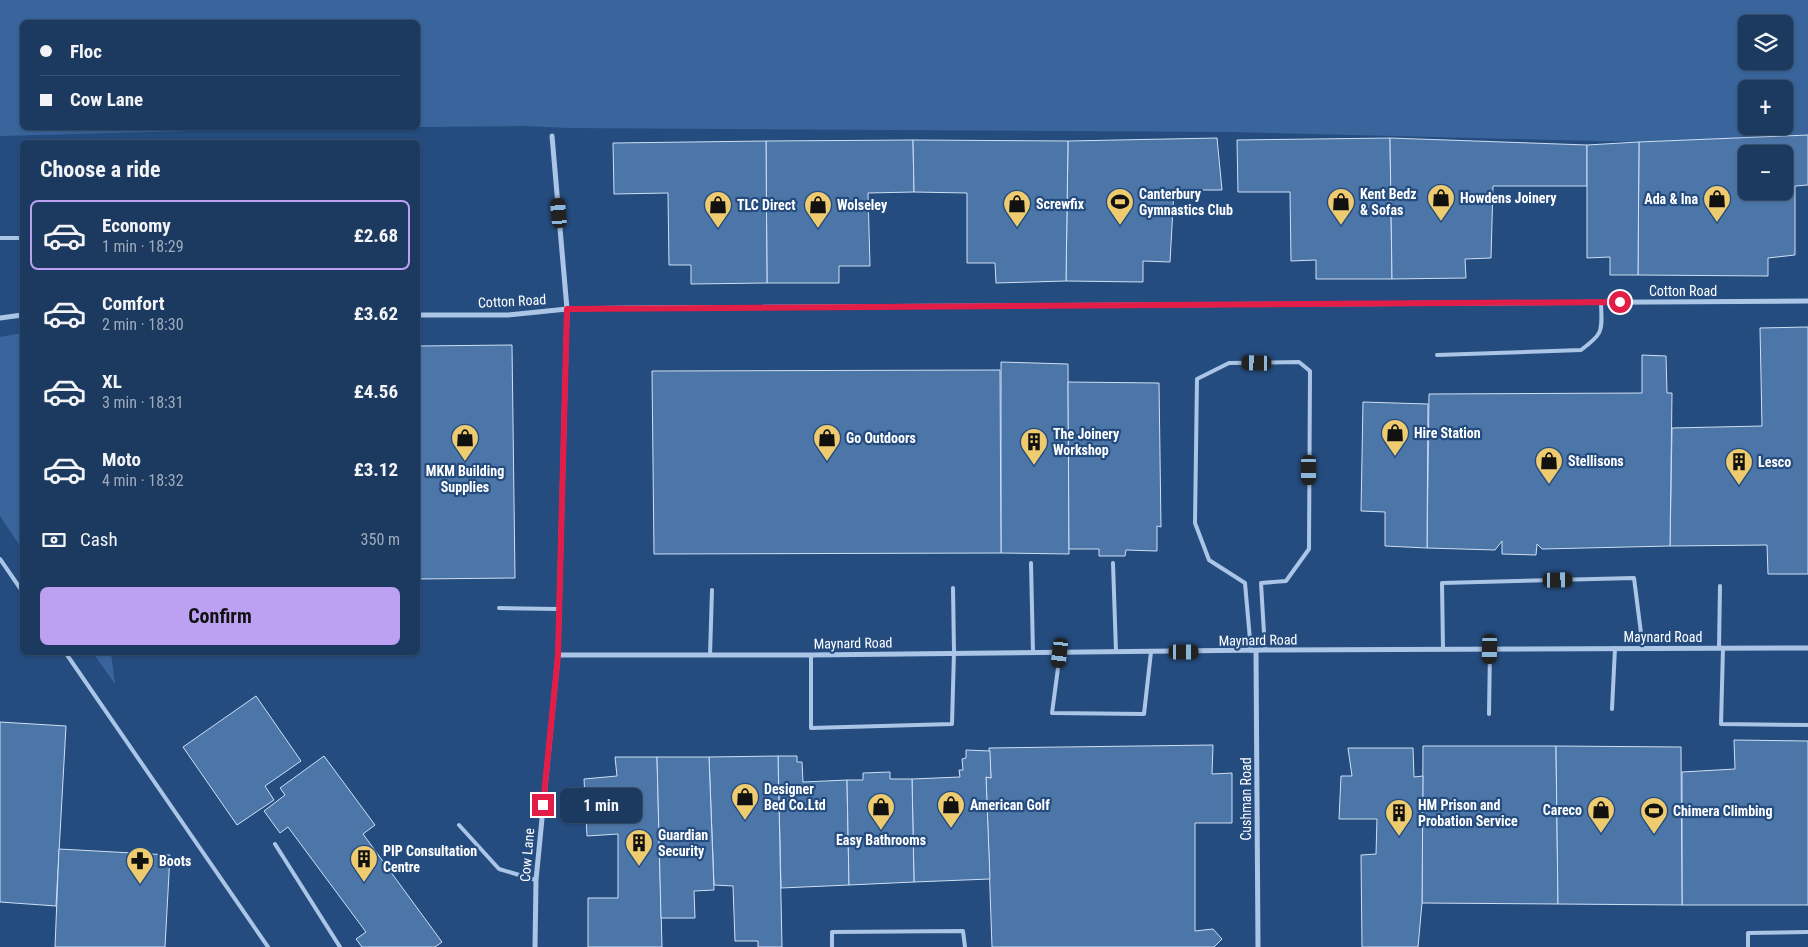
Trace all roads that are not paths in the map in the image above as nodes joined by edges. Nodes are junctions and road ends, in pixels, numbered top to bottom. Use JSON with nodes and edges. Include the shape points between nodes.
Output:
{"nodes":[{"id":1,"x":552,"y":136,"type":"dead end"},
{"id":2,"x":0,"y":238,"type":"edge"},
{"id":3,"x":20,"y":238,"type":"edge"},
{"id":4,"x":1808,"y":302,"type":"edge"},
{"id":5,"x":1601,"y":303,"type":"junction"},
{"id":6,"x":567,"y":309,"type":"junction"},
{"id":7,"x":20,"y":315,"type":"edge"},
{"id":8,"x":420,"y":315,"type":"edge"},
{"id":9,"x":0,"y":318,"type":"edge"},
{"id":10,"x":1437,"y":355,"type":"dead end"},
{"id":11,"x":0,"y":558,"type":"edge"},
{"id":12,"x":1031,"y":563,"type":"dead end"},
{"id":13,"x":1113,"y":563,"type":"dead end"},
{"id":14,"x":1720,"y":586,"type":"dead end"},
{"id":15,"x":20,"y":588,"type":"edge"},
{"id":16,"x":953,"y":588,"type":"dead end"},
{"id":17,"x":712,"y":590,"type":"dead end"},
{"id":18,"x":499,"y":608,"type":"dead end"},
{"id":19,"x":558,"y":609,"type":"junction"},
{"id":20,"x":1615,"y":648,"type":"junction"},
{"id":21,"x":1721,"y":648,"type":"junction"},
{"id":22,"x":1808,"y":648,"type":"edge"},
{"id":23,"x":1443,"y":649,"type":"junction"},
{"id":24,"x":1490,"y":649,"type":"junction"},
{"id":25,"x":1643,"y":649,"type":"junction"},
{"id":26,"x":1264,"y":650,"type":"junction"},
{"id":27,"x":1254,"y":651,"type":"junction"},
{"id":28,"x":954,"y":652,"type":"junction"},
{"id":29,"x":1116,"y":652,"type":"junction"},
{"id":30,"x":1151,"y":652,"type":"junction"},
{"id":31,"x":1033,"y":653,"type":"junction"},
{"id":32,"x":1060,"y":653,"type":"junction"},
{"id":33,"x":67,"y":655,"type":"edge"},
{"id":34,"x":558,"y":655,"type":"junction"},
{"id":35,"x":710,"y":655,"type":"junction"},
{"id":36,"x":810,"y":655,"type":"junction"},
{"id":37,"x":1612,"y":709,"type":"dead end"},
{"id":38,"x":1489,"y":714,"type":"dead end"},
{"id":39,"x":1808,"y":726,"type":"edge"},
{"id":40,"x":459,"y":825,"type":"dead end"},
{"id":41,"x":276,"y":844,"type":"dead end"},
{"id":42,"x":536,"y":880,"type":"junction"},
{"id":43,"x":1808,"y":932,"type":"edge"},
{"id":44,"x":268,"y":947,"type":"edge"},
{"id":45,"x":340,"y":947,"type":"edge"},
{"id":46,"x":535,"y":947,"type":"edge"},
{"id":47,"x":832,"y":947,"type":"edge"},
{"id":48,"x":965,"y":947,"type":"edge"},
{"id":49,"x":1258,"y":947,"type":"edge"},
{"id":50,"x":1748,"y":947,"type":"edge"}],
"edges":[{"from":1,"to":6,"type":"street","name":"Cow Lane"},
{"from":2,"to":3,"type":"lane"},
{"from":4,"to":5,"type":"street","name":"Cotton Road"},
{"from":5,"to":6,"type":"street","name":"Cotton Road"},
{"from":5,"to":10,"type":"lane","via":[[1602,326],[1596,339],[1581,350]]},
{"from":6,"to":8,"type":"street","name":"Cotton Road","via":[[508,315]]},
{"from":6,"to":19,"type":"street","name":"Cow Lane"},
{"from":7,"to":9,"type":"street"},
{"from":11,"to":15,"type":"lane"},
{"from":12,"to":31,"type":"lane"},
{"from":13,"to":29,"type":"lane"},
{"from":14,"to":21,"type":"lane"},
{"from":16,"to":28,"type":"lane"},
{"from":17,"to":35,"type":"lane"},
{"from":18,"to":19,"type":"lane"},
{"from":19,"to":34,"type":"street","name":"Cow Lane"},
{"from":20,"to":24,"type":"street","name":"Maynard Road"},
{"from":20,"to":25,"type":"street","name":"Maynard Road"},
{"from":20,"to":37,"type":"lane"},
{"from":21,"to":22,"type":"street","name":"Maynard Road"},
{"from":21,"to":25,"type":"street","name":"Maynard Road"},
{"from":21,"to":39,"type":"lane","via":[[1721,724]]},
{"from":23,"to":24,"type":"street","name":"Maynard Road"},
{"from":23,"to":25,"type":"lane","via":[[1442,583],[1634,578]]},
{"from":23,"to":26,"type":"street","name":"Maynard Road"},
{"from":24,"to":38,"type":"lane"},
{"from":26,"to":27,"type":"street","name":"Maynard Road"},
{"from":26,"to":27,"type":"lane","via":[[1261,583],[1286,581],[1309,549],[1310,371],[1299,362],[1230,363],[1197,378],[1195,523],[1209,560],[1245,583]]},
{"from":27,"to":30,"type":"street","name":"Maynard Road"},
{"from":27,"to":49,"type":"street","name":"Cushman Road"},
{"from":28,"to":31,"type":"street","name":"Maynard Road"},
{"from":28,"to":36,"type":"street","name":"Maynard Road"},
{"from":28,"to":36,"type":"lane","via":[[952,724],[811,728]]},
{"from":29,"to":30,"type":"street","name":"Maynard Road"},
{"from":29,"to":32,"type":"street","name":"Maynard Road"},
{"from":30,"to":32,"type":"lane","via":[[1144,714],[1052,713]]},
{"from":31,"to":32,"type":"street","name":"Maynard Road"},
{"from":33,"to":44,"type":"lane"},
{"from":34,"to":35,"type":"street","name":"Maynard Road"},
{"from":34,"to":42,"type":"street","name":"Cow Lane"},
{"from":35,"to":36,"type":"street","name":"Maynard Road"},
{"from":40,"to":42,"type":"lane","via":[[498,869]]},
{"from":41,"to":45,"type":"lane"},
{"from":42,"to":46,"type":"street","name":"Cow Lane"},
{"from":43,"to":50,"type":"lane","via":[[1748,933]]},
{"from":47,"to":48,"type":"lane","via":[[832,932],[963,930]]}]}
